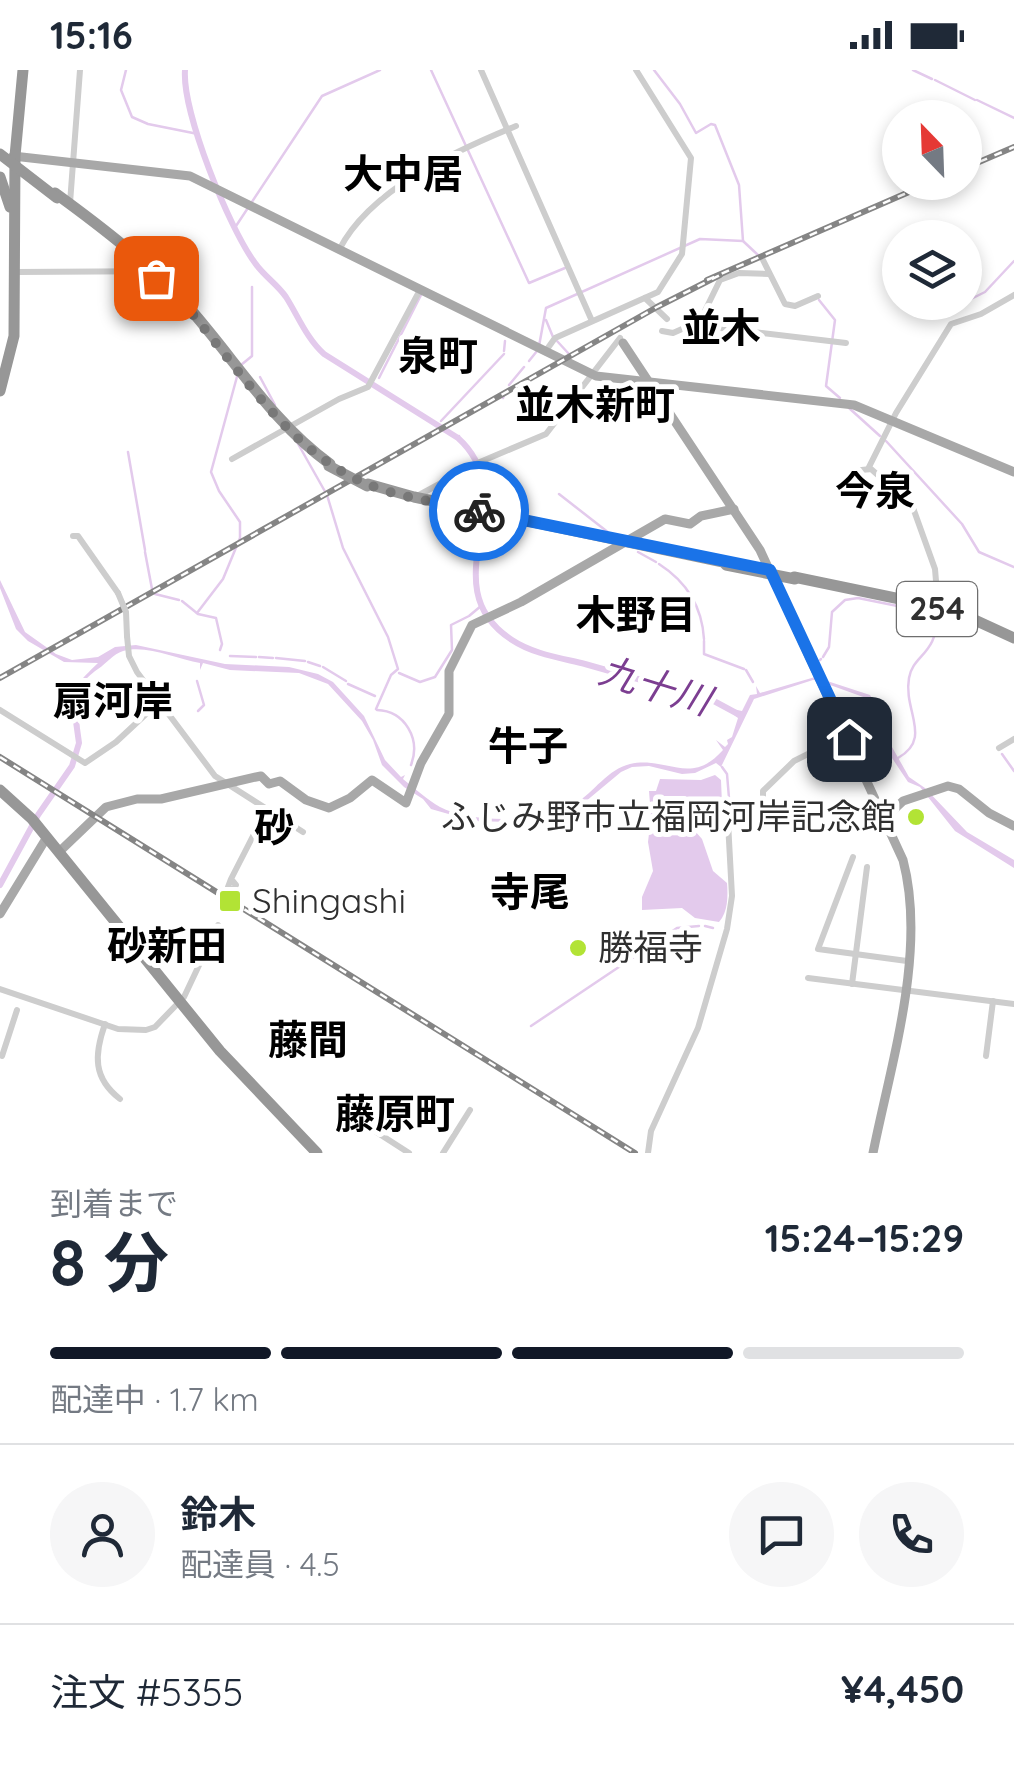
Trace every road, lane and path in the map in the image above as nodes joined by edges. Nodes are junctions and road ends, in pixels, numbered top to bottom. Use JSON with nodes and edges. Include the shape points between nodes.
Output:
{"nodes":[{"id":1,"x":22,"y":70,"type":"edge"},
{"id":2,"x":80,"y":70,"type":"edge"},
{"id":3,"x":481,"y":70,"type":"edge"},
{"id":4,"x":636,"y":70,"type":"edge"},
{"id":5,"x":516,"y":126,"type":"dead end"},
{"id":6,"x":507,"y":129,"type":"junction"},
{"id":7,"x":7,"y":156,"type":"edge"},
{"id":8,"x":72,"y":162,"type":"junction"},
{"id":9,"x":0,"y":174,"type":"edge"},
{"id":10,"x":14,"y":201,"type":"junction"},
{"id":11,"x":64,"y":201,"type":"junction"},
{"id":12,"x":12,"y":221,"type":"junction"},
{"id":13,"x":339,"y":250,"type":"junction"},
{"id":14,"x":763,"y":260,"type":"dead end"},
{"id":15,"x":152,"y":271,"type":"junction"},
{"id":16,"x":15,"y":272,"type":"junction"},
{"id":17,"x":180,"y":272,"type":"dead end"},
{"id":18,"x":769,"y":274,"type":"junction"},
{"id":19,"x":420,"y":290,"type":"junction"},
{"id":20,"x":1014,"y":294,"type":"edge"},
{"id":21,"x":818,"y":296,"type":"dead end"},
{"id":22,"x":645,"y":298,"type":"junction"},
{"id":23,"x":667,"y":319,"type":"dead end"},
{"id":24,"x":592,"y":321,"type":"junction"},
{"id":25,"x":700,"y":321,"type":"junction"},
{"id":26,"x":662,"y":331,"type":"dead end"},
{"id":27,"x":620,"y":342,"type":"joint"},
{"id":28,"x":846,"y":343,"type":"dead end"},
{"id":29,"x":545,"y":352,"type":"junction"},
{"id":30,"x":592,"y":375,"type":"junction"},
{"id":31,"x":650,"y":382,"type":"junction"},
{"id":32,"x":1,"y":385,"type":"edge"},
{"id":33,"x":893,"y":420,"type":"junction"},
{"id":34,"x":286,"y":429,"type":"junction"},
{"id":35,"x":232,"y":459,"type":"dead end"},
{"id":36,"x":868,"y":469,"type":"junction"},
{"id":37,"x":852,"y":471,"type":"dead end"},
{"id":38,"x":1014,"y":472,"type":"edge"},
{"id":39,"x":412,"y":498,"type":"junction"},
{"id":40,"x":734,"y":509,"type":"junction"},
{"id":41,"x":73,"y":536,"type":"dead end"},
{"id":42,"x":624,"y":543,"type":"junction"},
{"id":43,"x":675,"y":553,"type":"junction"},
{"id":44,"x":772,"y":574,"type":"junction"},
{"id":45,"x":858,"y":591,"type":"junction"},
{"id":46,"x":939,"y":608,"type":"junction"},
{"id":47,"x":1014,"y":639,"type":"edge"},
{"id":48,"x":159,"y":702,"type":"junction"},
{"id":49,"x":0,"y":710,"type":"edge"},
{"id":50,"x":847,"y":735,"type":"junction"},
{"id":51,"x":1014,"y":739,"type":"edge"},
{"id":52,"x":999,"y":748,"type":"dead end"},
{"id":53,"x":222,"y":783,"type":"junction"},
{"id":54,"x":0,"y":790,"type":"edge"},
{"id":55,"x":269,"y":812,"type":"junction"},
{"id":56,"x":885,"y":818,"type":"junction"},
{"id":57,"x":1014,"y":826,"type":"edge"},
{"id":58,"x":303,"y":832,"type":"dead end"},
{"id":59,"x":46,"y":838,"type":"junction"},
{"id":60,"x":59,"y":852,"type":"junction"},
{"id":61,"x":853,"y":856,"type":"dead end"},
{"id":62,"x":867,"y":867,"type":"dead end"},
{"id":63,"x":231,"y":879,"type":"dead end"},
{"id":64,"x":0,"y":914,"type":"edge"},
{"id":65,"x":218,"y":925,"type":"dead end"},
{"id":66,"x":855,"y":954,"type":"junction"},
{"id":67,"x":907,"y":961,"type":"junction"},
{"id":68,"x":808,"y":978,"type":"dead end"},
{"id":69,"x":852,"y":984,"type":"junction"},
{"id":70,"x":0,"y":989,"type":"edge"},
{"id":71,"x":904,"y":991,"type":"junction"},
{"id":72,"x":993,"y":1001,"type":"junction"},
{"id":73,"x":180,"y":1002,"type":"junction"},
{"id":74,"x":1014,"y":1004,"type":"edge"},
{"id":75,"x":18,"y":1010,"type":"dead end"},
{"id":76,"x":105,"y":1024,"type":"junction"},
{"id":77,"x":2,"y":1056,"type":"edge"},
{"id":78,"x":986,"y":1056,"type":"dead end"},
{"id":79,"x":120,"y":1099,"type":"dead end"},
{"id":80,"x":470,"y":1110,"type":"dead end"},
{"id":81,"x":352,"y":1117,"type":"dead end"},
{"id":82,"x":317,"y":1153,"type":"edge"},
{"id":83,"x":409,"y":1153,"type":"edge"},
{"id":84,"x":443,"y":1153,"type":"edge"},
{"id":85,"x":648,"y":1153,"type":"edge"},
{"id":86,"x":873,"y":1153,"type":"edge"}],
"edges":[{"from":1,"to":7,"type":"highway"},
{"from":2,"to":8,"type":"street"},
{"from":3,"to":6,"type":"street"},
{"from":4,"to":22,"type":"street","via":[[691,160],[682,254],[662,288]]},
{"from":5,"to":6,"type":"street"},
{"from":6,"to":13,"type":"street","via":[[444,158],[382,199]]},
{"from":6,"to":24,"type":"street"},
{"from":7,"to":8,"type":"main road"},
{"from":7,"to":10,"type":"highway"},
{"from":7,"to":11,"type":"highway","number":"254","bridge":true},
{"from":7,"to":11,"type":"highway","number":"254","bridge":true},
{"from":8,"to":11,"type":"street"},
{"from":8,"to":13,"type":"main road","via":[[183,173]]},
{"from":9,"to":10,"type":"highway"},
{"from":9,"to":12,"type":"highway"},
{"from":10,"to":11,"type":"highway","via":[[32,187]]},
{"from":10,"to":12,"type":"highway"},
{"from":10,"to":16,"type":"highway"},
{"from":11,"to":15,"type":"highway","number":"254"},
{"from":12,"to":32,"type":"highway","via":[[12,336]]},
{"from":13,"to":19,"type":"main road"},
{"from":14,"to":18,"type":"street"},
{"from":15,"to":16,"type":"street"},
{"from":15,"to":17,"type":"street"},
{"from":15,"to":34,"type":"highway","number":"254"},
{"from":16,"to":32,"type":"highway","via":[[14,336]]},
{"from":18,"to":21,"type":"street","via":[[786,305]]},
{"from":18,"to":25,"type":"street","via":[[739,272],[720,280]]},
{"from":19,"to":29,"type":"main road"},
{"from":19,"to":34,"type":"street","via":[[371,384]]},
{"from":20,"to":33,"type":"street","via":[[951,324]]},
{"from":22,"to":23,"type":"street"},
{"from":22,"to":24,"type":"street"},
{"from":24,"to":29,"type":"street","via":[[555,338]]},
{"from":25,"to":26,"type":"street"},
{"from":25,"to":28,"type":"street","via":[[712,328]]},
{"from":27,"to":30,"type":"street"},
{"from":27,"to":31,"type":"main road"},
{"from":29,"to":30,"type":"main road"},
{"from":30,"to":31,"type":"main road"},
{"from":30,"to":39,"type":"street","via":[[546,434]]},
{"from":31,"to":33,"type":"main road","via":[[845,403]]},
{"from":31,"to":40,"type":"main road"},
{"from":33,"to":36,"type":"street"},
{"from":33,"to":38,"type":"main road"},
{"from":34,"to":35,"type":"street"},
{"from":34,"to":39,"type":"highway","number":"254","bridge":true,"via":[[330,465]]},
{"from":36,"to":37,"type":"street"},
{"from":36,"to":46,"type":"street","via":[[912,505],[934,567]]},
{"from":39,"to":42,"type":"highway","number":"254"},
{"from":40,"to":42,"type":"main road","via":[[690,524],[665,518]]},
{"from":40,"to":44,"type":"main road"},
{"from":41,"to":48,"type":"street","bridge":true,"via":[[124,605],[130,658]]},
{"from":42,"to":43,"type":"highway","number":"254"},
{"from":42,"to":53,"type":"main road","via":[[467,631],[448,673],[449,714],[406,803],[372,780],[330,808],[280,781],[266,784],[261,776]]},
{"from":43,"to":44,"type":"highway","number":"254"},
{"from":43,"to":45,"type":"highway","number":"254","bridge":true},
{"from":44,"to":45,"type":"highway","number":"254"},
{"from":44,"to":50,"type":"main road"},
{"from":45,"to":46,"type":"highway","number":"254"},
{"from":46,"to":47,"type":"highway","number":"254"},
{"from":48,"to":49,"type":"street","via":[[89,762]]},
{"from":48,"to":53,"type":"street"},
{"from":50,"to":56,"type":"main road"},
{"from":50,"to":85,"type":"street","via":[[794,761],[763,791],[762,823],[728,822],[727,929],[698,1028],[651,1131]]},
{"from":51,"to":52,"type":"street"},
{"from":53,"to":55,"type":"street"},
{"from":53,"to":60,"type":"main road","via":[[104,808]]},
{"from":54,"to":59,"type":"highway"},
{"from":55,"to":58,"type":"street"},
{"from":55,"to":63,"type":"street"},
{"from":56,"to":57,"type":"main road","via":[[900,802],[948,786]]},
{"from":56,"to":67,"type":"main road","via":[[910,887]]},
{"from":59,"to":60,"type":"highway"},
{"from":59,"to":64,"type":"main road"},
{"from":60,"to":73,"type":"highway"},
{"from":61,"to":66,"type":"street","via":[[818,949]]},
{"from":62,"to":66,"type":"street"},
{"from":65,"to":73,"type":"street"},
{"from":66,"to":67,"type":"street"},
{"from":66,"to":69,"type":"street"},
{"from":67,"to":71,"type":"main road"},
{"from":68,"to":69,"type":"street"},
{"from":69,"to":71,"type":"street"},
{"from":70,"to":76,"type":"street"},
{"from":71,"to":72,"type":"street"},
{"from":71,"to":86,"type":"main road"},
{"from":72,"to":74,"type":"street"},
{"from":72,"to":78,"type":"street"},
{"from":73,"to":76,"type":"street","via":[[146,1030]]},
{"from":73,"to":82,"type":"highway"},
{"from":75,"to":77,"type":"street"},
{"from":76,"to":79,"type":"street","via":[[98,1048],[102,1080]]},
{"from":80,"to":84,"type":"street"},
{"from":81,"to":83,"type":"street"}]}
